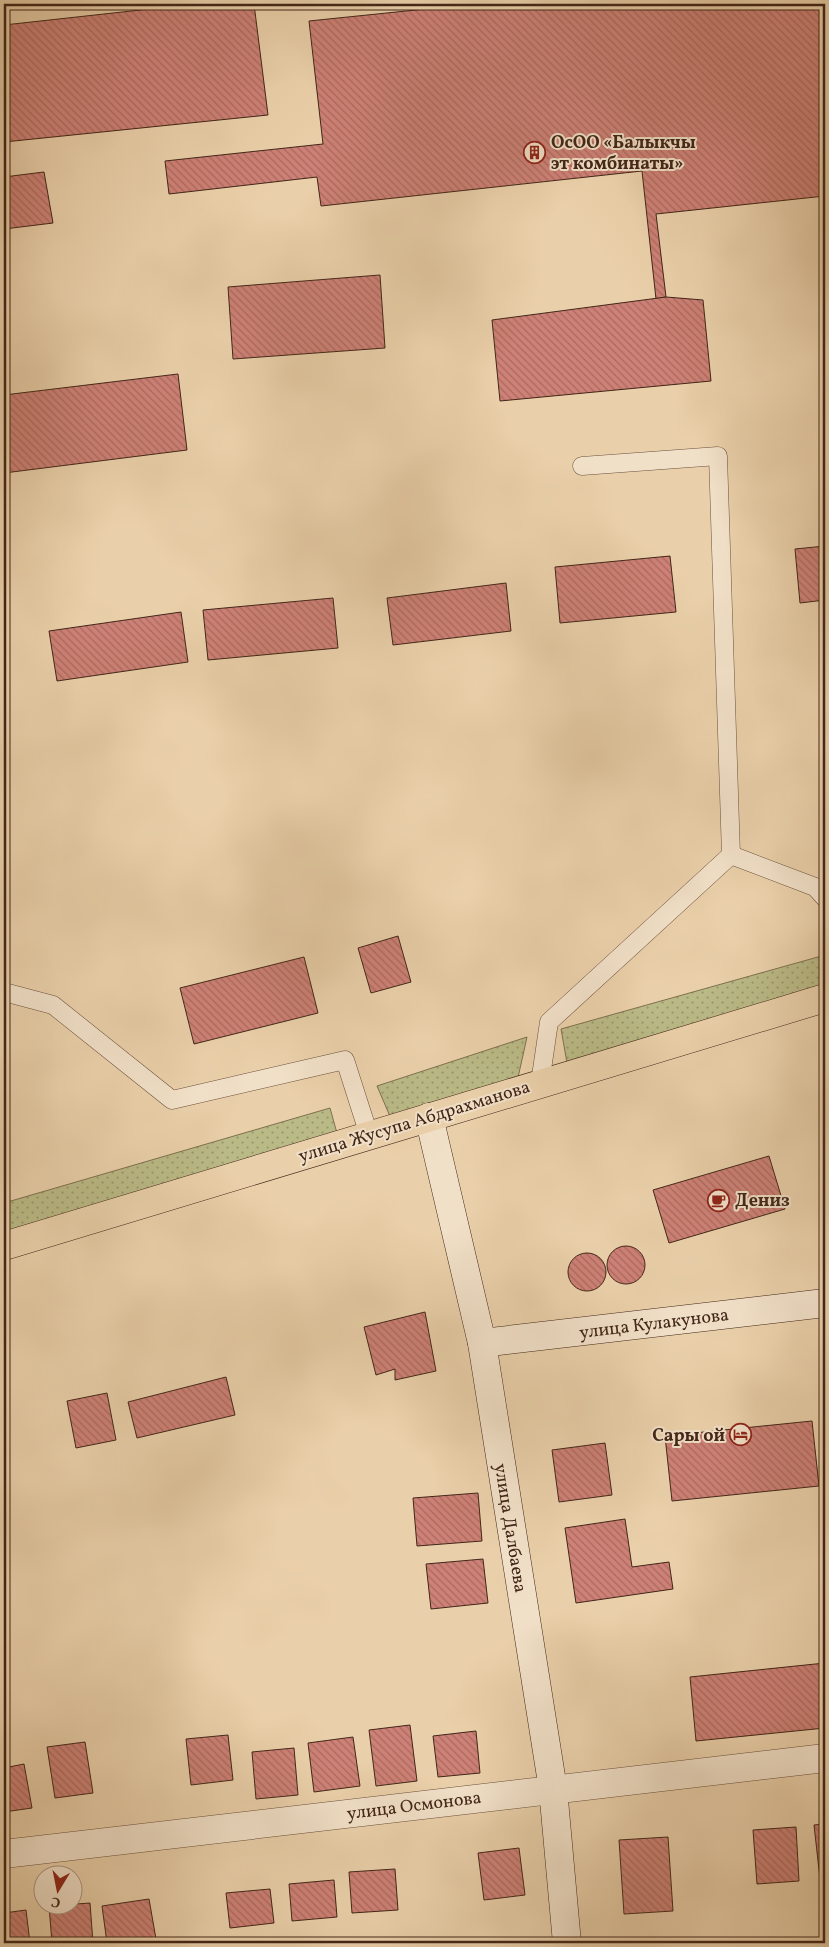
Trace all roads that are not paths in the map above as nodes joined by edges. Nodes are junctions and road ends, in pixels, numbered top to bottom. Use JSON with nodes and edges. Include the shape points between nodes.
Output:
{"nodes":[{"id":1,"x":582,"y":466,"type":"dead end"},
{"id":2,"x":731,"y":855,"type":"junction"},
{"id":3,"x":825,"y":898,"type":"edge"},
{"id":4,"x":4,"y":992,"type":"edge"},
{"id":5,"x":825,"y":998,"type":"edge"},
{"id":6,"x":540,"y":1083,"type":"junction"},
{"id":7,"x":429,"y":1117,"type":"junction"},
{"id":8,"x":369,"y":1135,"type":"junction"},
{"id":9,"x":4,"y":1246,"type":"edge"},
{"id":10,"x":825,"y":1303,"type":"edge"},
{"id":11,"x":482,"y":1343,"type":"junction"},
{"id":12,"x":825,"y":1758,"type":"edge"},
{"id":13,"x":552,"y":1789,"type":"junction"},
{"id":14,"x":4,"y":1854,"type":"edge"},
{"id":15,"x":567,"y":1943,"type":"edge"}],
"edges":[{"from":1,"to":2,"type":"lane","via":[[718,456]]},
{"from":2,"to":3,"type":"lane","via":[[815,887]]},
{"from":2,"to":6,"type":"lane","via":[[549,1022]]},
{"from":4,"to":8,"type":"lane","via":[[53,1005],[172,1100],[345,1060]]},
{"from":5,"to":6,"type":"highway","name":"улица Жусупа Абдрахманова"},
{"from":6,"to":7,"type":"highway","name":"улица Жусупа Абдрахманова"},
{"from":7,"to":8,"type":"highway","name":"улица Жусупа Абдрахманова"},
{"from":7,"to":11,"type":"street","name":"улица Далбаева"},
{"from":8,"to":9,"type":"highway","name":"улица Жусупа Абдрахманова"},
{"from":10,"to":11,"type":"street","name":"улица Кулакунова"},
{"from":11,"to":13,"type":"street","name":"улица Далбаева"},
{"from":12,"to":13,"type":"street","name":"улица Осмонова"},
{"from":13,"to":14,"type":"street","name":"улица Осмонова"},
{"from":13,"to":15,"type":"street","name":"улица Далбаева"}]}
